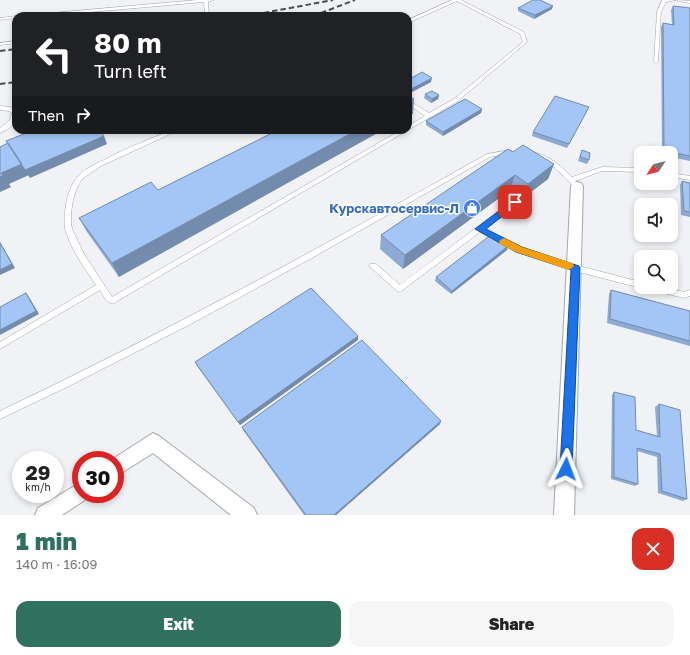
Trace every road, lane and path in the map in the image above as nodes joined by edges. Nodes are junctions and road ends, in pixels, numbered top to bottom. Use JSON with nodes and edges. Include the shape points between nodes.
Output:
{"nodes":[{"id":1,"x":212,"y":0,"type":"edge"},
{"id":2,"x":457,"y":0,"type":"edge"},
{"id":3,"x":674,"y":0,"type":"edge"},
{"id":4,"x":680,"y":0,"type":"edge"},
{"id":5,"x":206,"y":1,"type":"edge"},
{"id":6,"x":690,"y":1,"type":"edge"},
{"id":7,"x":77,"y":12,"type":"edge"},
{"id":8,"x":207,"y":12,"type":"edge"},
{"id":9,"x":12,"y":18,"type":"edge"},
{"id":10,"x":0,"y":19,"type":"edge"},
{"id":11,"x":412,"y":20,"type":"edge"},
{"id":12,"x":12,"y":42,"type":"edge"},
{"id":13,"x":0,"y":44,"type":"edge"},
{"id":14,"x":656,"y":62,"type":"dead end"},
{"id":15,"x":412,"y":105,"type":"edge"},
{"id":16,"x":0,"y":108,"type":"edge"},
{"id":17,"x":12,"y":110,"type":"edge"},
{"id":18,"x":430,"y":116,"type":"junction"},
{"id":19,"x":12,"y":122,"type":"edge"},
{"id":20,"x":412,"y":126,"type":"edge"},
{"id":21,"x":0,"y":131,"type":"edge"},
{"id":22,"x":167,"y":134,"type":"edge"},
{"id":23,"x":398,"y":134,"type":"edge"},
{"id":24,"x":634,"y":170,"type":"edge"},
{"id":25,"x":678,"y":176,"type":"edge"},
{"id":26,"x":690,"y":178,"type":"edge"},
{"id":27,"x":574,"y":183,"type":"junction"},
{"id":28,"x":515,"y":202,"type":"dead end"},
{"id":29,"x":479,"y":229,"type":"junction"},
{"id":30,"x":372,"y":266,"type":"dead end"},
{"id":31,"x":575,"y":268,"type":"junction"},
{"id":32,"x":634,"y":282,"type":"edge"},
{"id":33,"x":101,"y":286,"type":"junction"},
{"id":34,"x":690,"y":293,"type":"edge"},
{"id":35,"x":678,"y":294,"type":"edge"},
{"id":36,"x":0,"y":346,"type":"edge"},
{"id":37,"x":0,"y":415,"type":"edge"},
{"id":38,"x":124,"y":462,"type":"edge"},
{"id":39,"x":72,"y":497,"type":"edge"},
{"id":40,"x":45,"y":515,"type":"edge"},
{"id":41,"x":247,"y":515,"type":"edge"},
{"id":42,"x":564,"y":515,"type":"edge"}],
"edges":[{"from":1,"to":5,"type":"lane"},
{"from":2,"to":11,"type":"lane"},
{"from":2,"to":18,"type":"lane","via":[[522,33],[525,42],[456,100]]},
{"from":3,"to":14,"type":"lane","via":[[664,1],[659,12]]},
{"from":4,"to":6,"type":"lane"},
{"from":5,"to":7,"type":"lane"},
{"from":5,"to":8,"type":"lane"},
{"from":9,"to":10,"type":"lane"},
{"from":12,"to":13,"type":"lane"},
{"from":15,"to":18,"type":"lane"},
{"from":16,"to":17,"type":"lane"},
{"from":18,"to":20,"type":"lane"},
{"from":19,"to":21,"type":"lane"},
{"from":22,"to":33,"type":"lane","via":[[92,168],[79,179],[70,198],[68,225],[81,257]]},
{"from":23,"to":33,"type":"lane","via":[[111,301]]},
{"from":24,"to":27,"type":"lane","via":[[602,169]]},
{"from":25,"to":26,"type":"lane"},
{"from":27,"to":31,"type":"street"},
{"from":27,"to":37,"type":"lane","via":[[536,153],[489,155],[238,294],[66,384]]},
{"from":28,"to":29,"type":"lane"},
{"from":29,"to":30,"type":"lane","via":[[400,289]]},
{"from":29,"to":31,"type":"lane","via":[[519,249]]},
{"from":31,"to":32,"type":"lane"},
{"from":31,"to":42,"type":"street"},
{"from":33,"to":36,"type":"lane"},
{"from":34,"to":35,"type":"lane"},
{"from":38,"to":41,"type":"street","via":[[153,442]]},
{"from":39,"to":40,"type":"street"}]}
